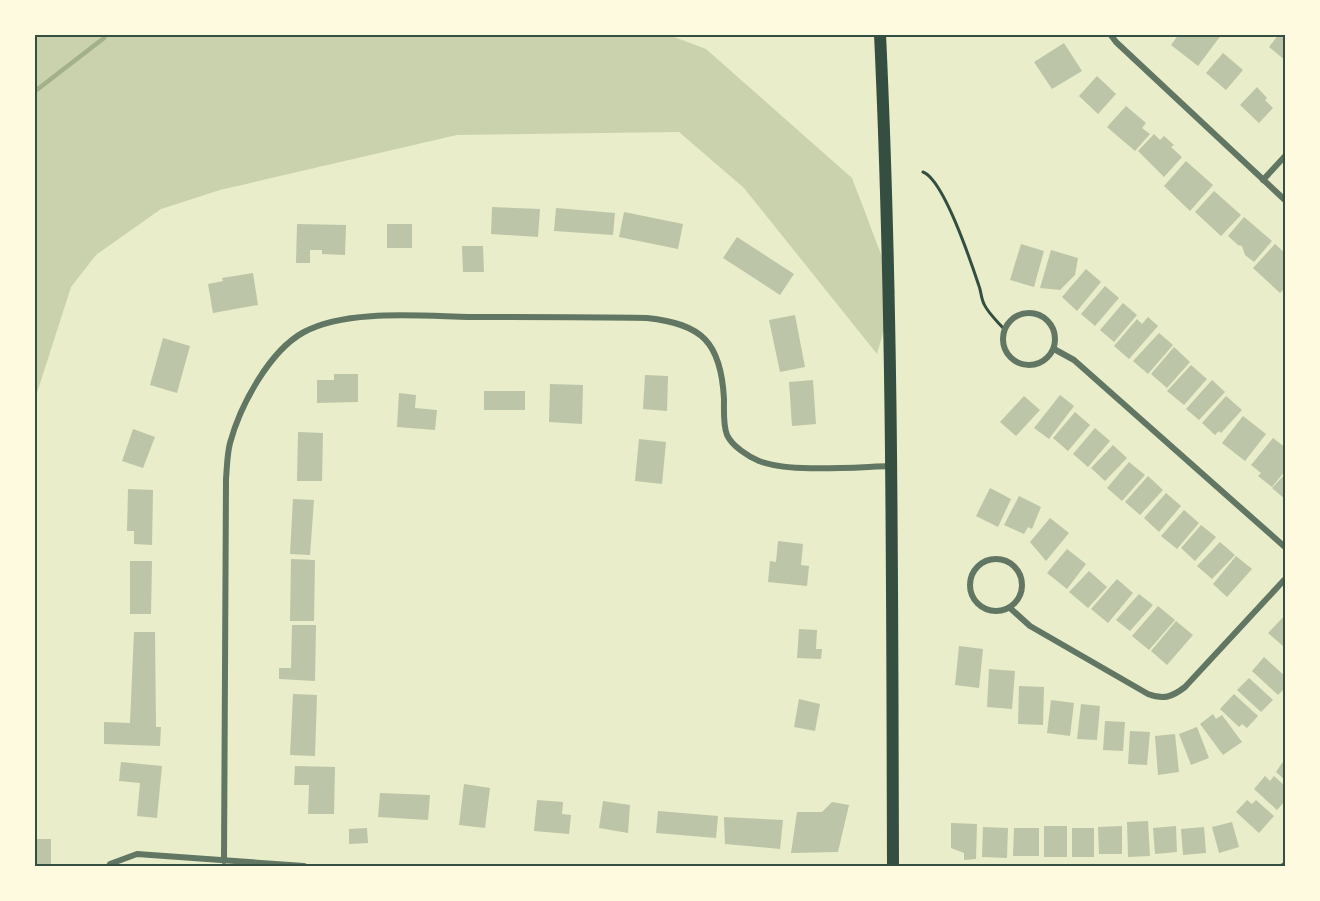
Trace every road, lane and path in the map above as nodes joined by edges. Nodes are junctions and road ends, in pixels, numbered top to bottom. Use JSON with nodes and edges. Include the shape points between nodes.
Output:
{"nodes":[{"id":1,"x":880,"y":34,"type":"edge"},
{"id":2,"x":1110,"y":34,"type":"edge"},
{"id":3,"x":1286,"y":155,"type":"edge"},
{"id":4,"x":922,"y":172,"type":"dead end"},
{"id":5,"x":1263,"y":180,"type":"junction"},
{"id":6,"x":1286,"y":201,"type":"edge"},
{"id":7,"x":1004,"y":329,"type":"junction"},
{"id":8,"x":1053,"y":349,"type":"junction"},
{"id":9,"x":892,"y":466,"type":"junction"},
{"id":10,"x":1286,"y":548,"type":"edge"},
{"id":11,"x":1286,"y":578,"type":"edge"},
{"id":12,"x":1010,"y":608,"type":"junction"},
{"id":13,"x":224,"y":861,"type":"junction"},
{"id":14,"x":109,"y":867,"type":"edge"},
{"id":15,"x":304,"y":867,"type":"edge"},
{"id":16,"x":893,"y":867,"type":"edge"}],
"edges":[{"from":1,"to":9,"type":"main road"},
{"from":2,"to":5,"type":"street"},
{"from":3,"to":5,"type":"street"},
{"from":4,"to":7,"type":"path","via":[[938,185],[984,303]]},
{"from":5,"to":6,"type":"street"},
{"from":7,"to":8,"type":"street","via":[[1020,314],[1035,313],[1052,327]]},
{"from":7,"to":8,"type":"street","via":[[1005,351],[1015,362],[1037,364],[1050,356]]},
{"from":8,"to":10,"type":"street","via":[[1074,360]]},
{"from":9,"to":13,"type":"street","via":[[780,466],[758,461],[727,436],[722,378],[706,339],[690,327],[669,320],[385,316],[329,321],[302,333],[261,374],[239,415],[230,445],[226,479]]},
{"from":9,"to":16,"type":"main road"},
{"from":11,"to":12,"type":"street","via":[[1185,687],[1174,696],[1161,699],[1030,626]]},
{"from":12,"to":12,"type":"street","via":[[1021,594],[1021,578],[1003,560],[986,561],[973,572],[972,597],[985,609]]},
{"from":13,"to":14,"type":"street","via":[[137,855]]},
{"from":13,"to":15,"type":"street"}]}
